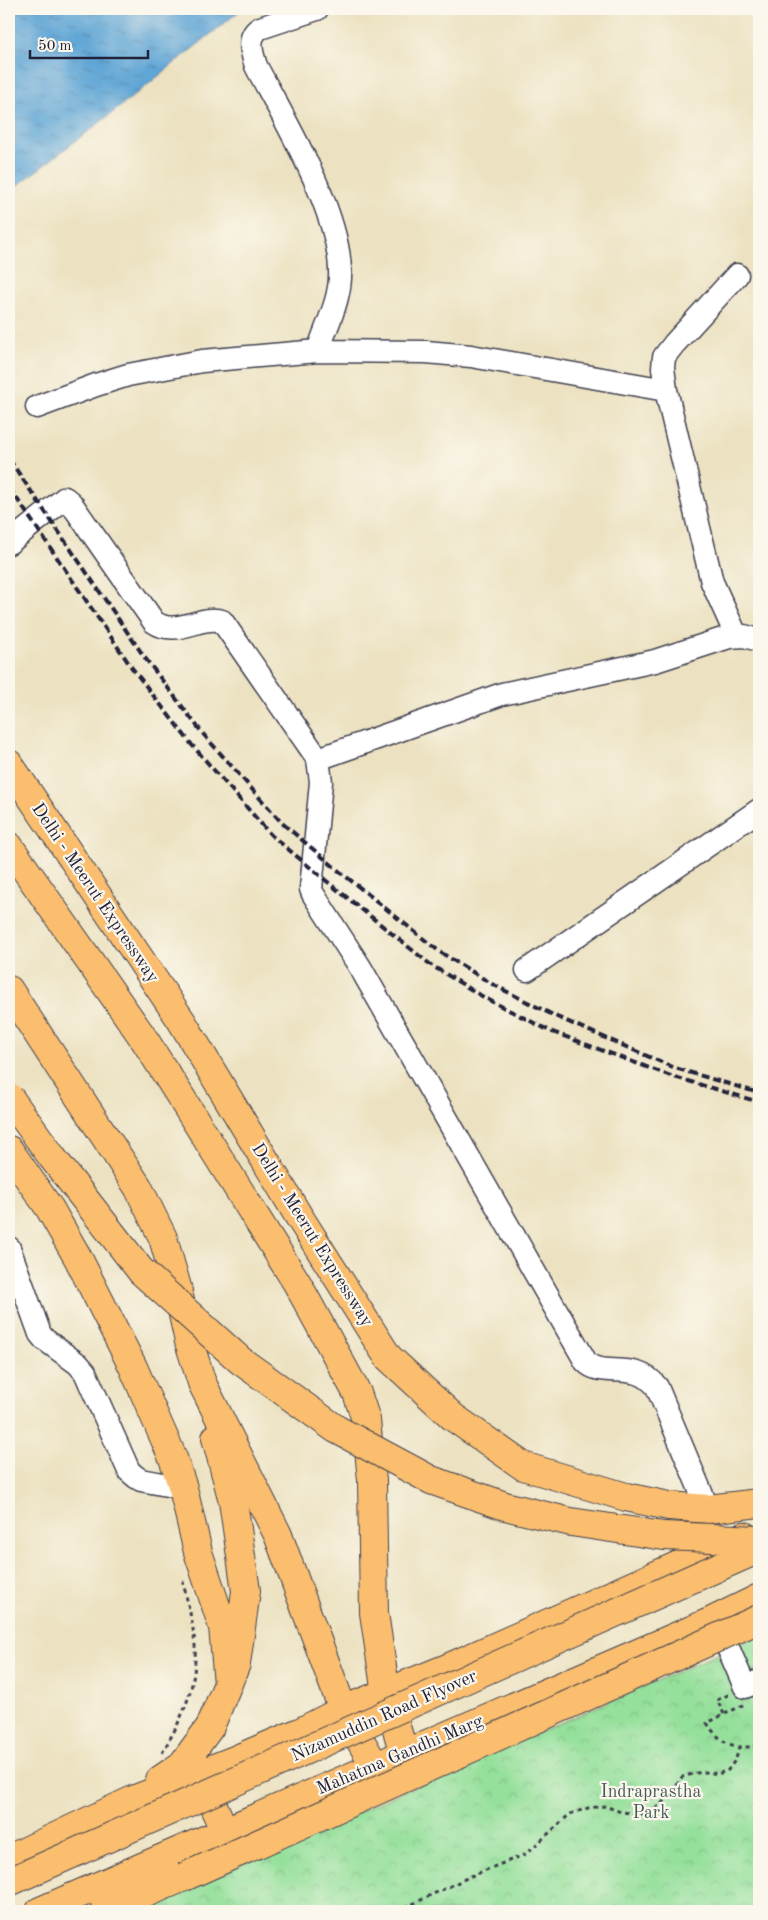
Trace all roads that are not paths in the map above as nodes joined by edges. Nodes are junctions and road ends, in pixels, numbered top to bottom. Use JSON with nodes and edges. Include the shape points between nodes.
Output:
{"nodes":[{"id":1,"x":317,"y":9,"type":"edge"},
{"id":2,"x":737,"y":276,"type":"dead end"},
{"id":3,"x":318,"y":351,"type":"junction"},
{"id":4,"x":666,"y":390,"type":"junction"},
{"id":5,"x":37,"y":407,"type":"dead end"},
{"id":6,"x":9,"y":543,"type":"edge"},
{"id":7,"x":736,"y":635,"type":"junction"},
{"id":8,"x":759,"y":640,"type":"edge"},
{"id":9,"x":318,"y":759,"type":"junction"},
{"id":10,"x":9,"y":764,"type":"edge"},
{"id":11,"x":759,"y":810,"type":"edge"},
{"id":12,"x":9,"y":846,"type":"edge"},
{"id":13,"x":527,"y":970,"type":"dead end"},
{"id":14,"x":9,"y":990,"type":"edge"},
{"id":15,"x":9,"y":1097,"type":"edge"},
{"id":16,"x":9,"y":1150,"type":"edge"},
{"id":17,"x":9,"y":1248,"type":"edge"},
{"id":18,"x":202,"y":1383,"type":"junction"},
{"id":19,"x":183,"y":1488,"type":"junction"},
{"id":20,"x":759,"y":1503,"type":"edge"},
{"id":21,"x":708,"y":1509,"type":"junction"},
{"id":22,"x":759,"y":1530,"type":"edge"},
{"id":23,"x":759,"y":1540,"type":"edge"},
{"id":24,"x":759,"y":1549,"type":"edge"},
{"id":25,"x":759,"y":1598,"type":"edge"},
{"id":26,"x":716,"y":1619,"type":"junction"},
{"id":27,"x":759,"y":1619,"type":"edge"},
{"id":28,"x":228,"y":1684,"type":"junction"},
{"id":29,"x":751,"y":1690,"type":"edge"},
{"id":30,"x":386,"y":1694,"type":"junction"},
{"id":31,"x":343,"y":1710,"type":"junction"},
{"id":32,"x":404,"y":1753,"type":"junction"},
{"id":33,"x":374,"y":1766,"type":"junction"},
{"id":34,"x":186,"y":1778,"type":"junction"},
{"id":35,"x":133,"y":1800,"type":"junction"},
{"id":36,"x":224,"y":1831,"type":"junction"},
{"id":37,"x":9,"y":1859,"type":"edge"},
{"id":38,"x":9,"y":1882,"type":"edge"},
{"id":39,"x":40,"y":1911,"type":"edge"},
{"id":40,"x":104,"y":1911,"type":"edge"}],
"edges":[{"from":1,"to":3,"type":"street","via":[[260,28],[254,32],[251,41],[256,66],[321,196],[337,241],[338,294]]},
{"from":2,"to":4,"type":"street","via":[[664,357]]},
{"from":3,"to":4,"type":"street","via":[[426,352],[471,356]]},
{"from":3,"to":5,"type":"street","via":[[202,361],[128,375]]},
{"from":4,"to":7,"type":"street","via":[[712,582]]},
{"from":6,"to":9,"type":"street","via":[[62,499],[68,500],[154,622],[169,628],[222,621]]},
{"from":7,"to":8,"type":"street"},
{"from":7,"to":9,"type":"street","via":[[655,660],[495,696]]},
{"from":9,"to":21,"type":"street","via":[[321,782],[312,894],[360,967],[586,1362],[593,1368],[642,1373],[658,1387]]},
{"from":10,"to":21,"type":"highway","name":"Delhi - Meerut Expressway","via":[[181,1020],[388,1357],[454,1416],[523,1466],[626,1497],[669,1506]]},
{"from":11,"to":13,"type":"street"},
{"from":12,"to":30,"type":"highway","via":[[173,1084],[297,1283],[357,1394],[366,1420],[372,1480],[374,1613]]},
{"from":14,"to":18,"type":"highway","via":[[138,1187],[163,1238]]},
{"from":15,"to":23,"type":"highway","bridge":true,"via":[[141,1271],[241,1361],[336,1429],[431,1480],[505,1506],[571,1522],[664,1536]]},
{"from":16,"to":19,"type":"highway","via":[[50,1209],[78,1258],[133,1367]]},
{"from":17,"to":19,"type":"street","via":[[40,1334],[86,1372],[129,1471],[142,1480]]},
{"from":18,"to":28,"type":"highway","via":[[233,1501],[246,1591],[236,1664]]},
{"from":18,"to":31,"type":"highway","via":[[278,1535]]},
{"from":19,"to":28,"type":"highway","via":[[198,1552],[223,1627]]},
{"from":20,"to":21,"type":"highway","name":"Delhi - Meerut Expressway"},
{"from":22,"to":30,"type":"highway"},
{"from":24,"to":38,"type":"highway","name":"Nizamuddin Road Flyover","bridge":true},
{"from":25,"to":26,"type":"highway","name":"Mahatma Gandhi Marg"},
{"from":26,"to":29,"type":"street"},
{"from":26,"to":32,"type":"highway","name":"Mahatma Gandhi Marg"},
{"from":27,"to":40,"type":"highway","bridge":true},
{"from":28,"to":35,"type":"highway","via":[[210,1727],[182,1765]]},
{"from":30,"to":31,"type":"highway"},
{"from":30,"to":32,"type":"highway"},
{"from":31,"to":33,"type":"highway"},
{"from":31,"to":34,"type":"highway","via":[[302,1732]]},
{"from":32,"to":33,"type":"highway","name":"Mahatma Gandhi Marg"},
{"from":33,"to":36,"type":"highway","name":"Mahatma Gandhi Marg"},
{"from":34,"to":35,"type":"highway"},
{"from":34,"to":36,"type":"highway","via":[[202,1789],[211,1801]]},
{"from":35,"to":37,"type":"highway"},
{"from":36,"to":39,"type":"highway","name":"Mahatma Gandhi Marg"}]}
